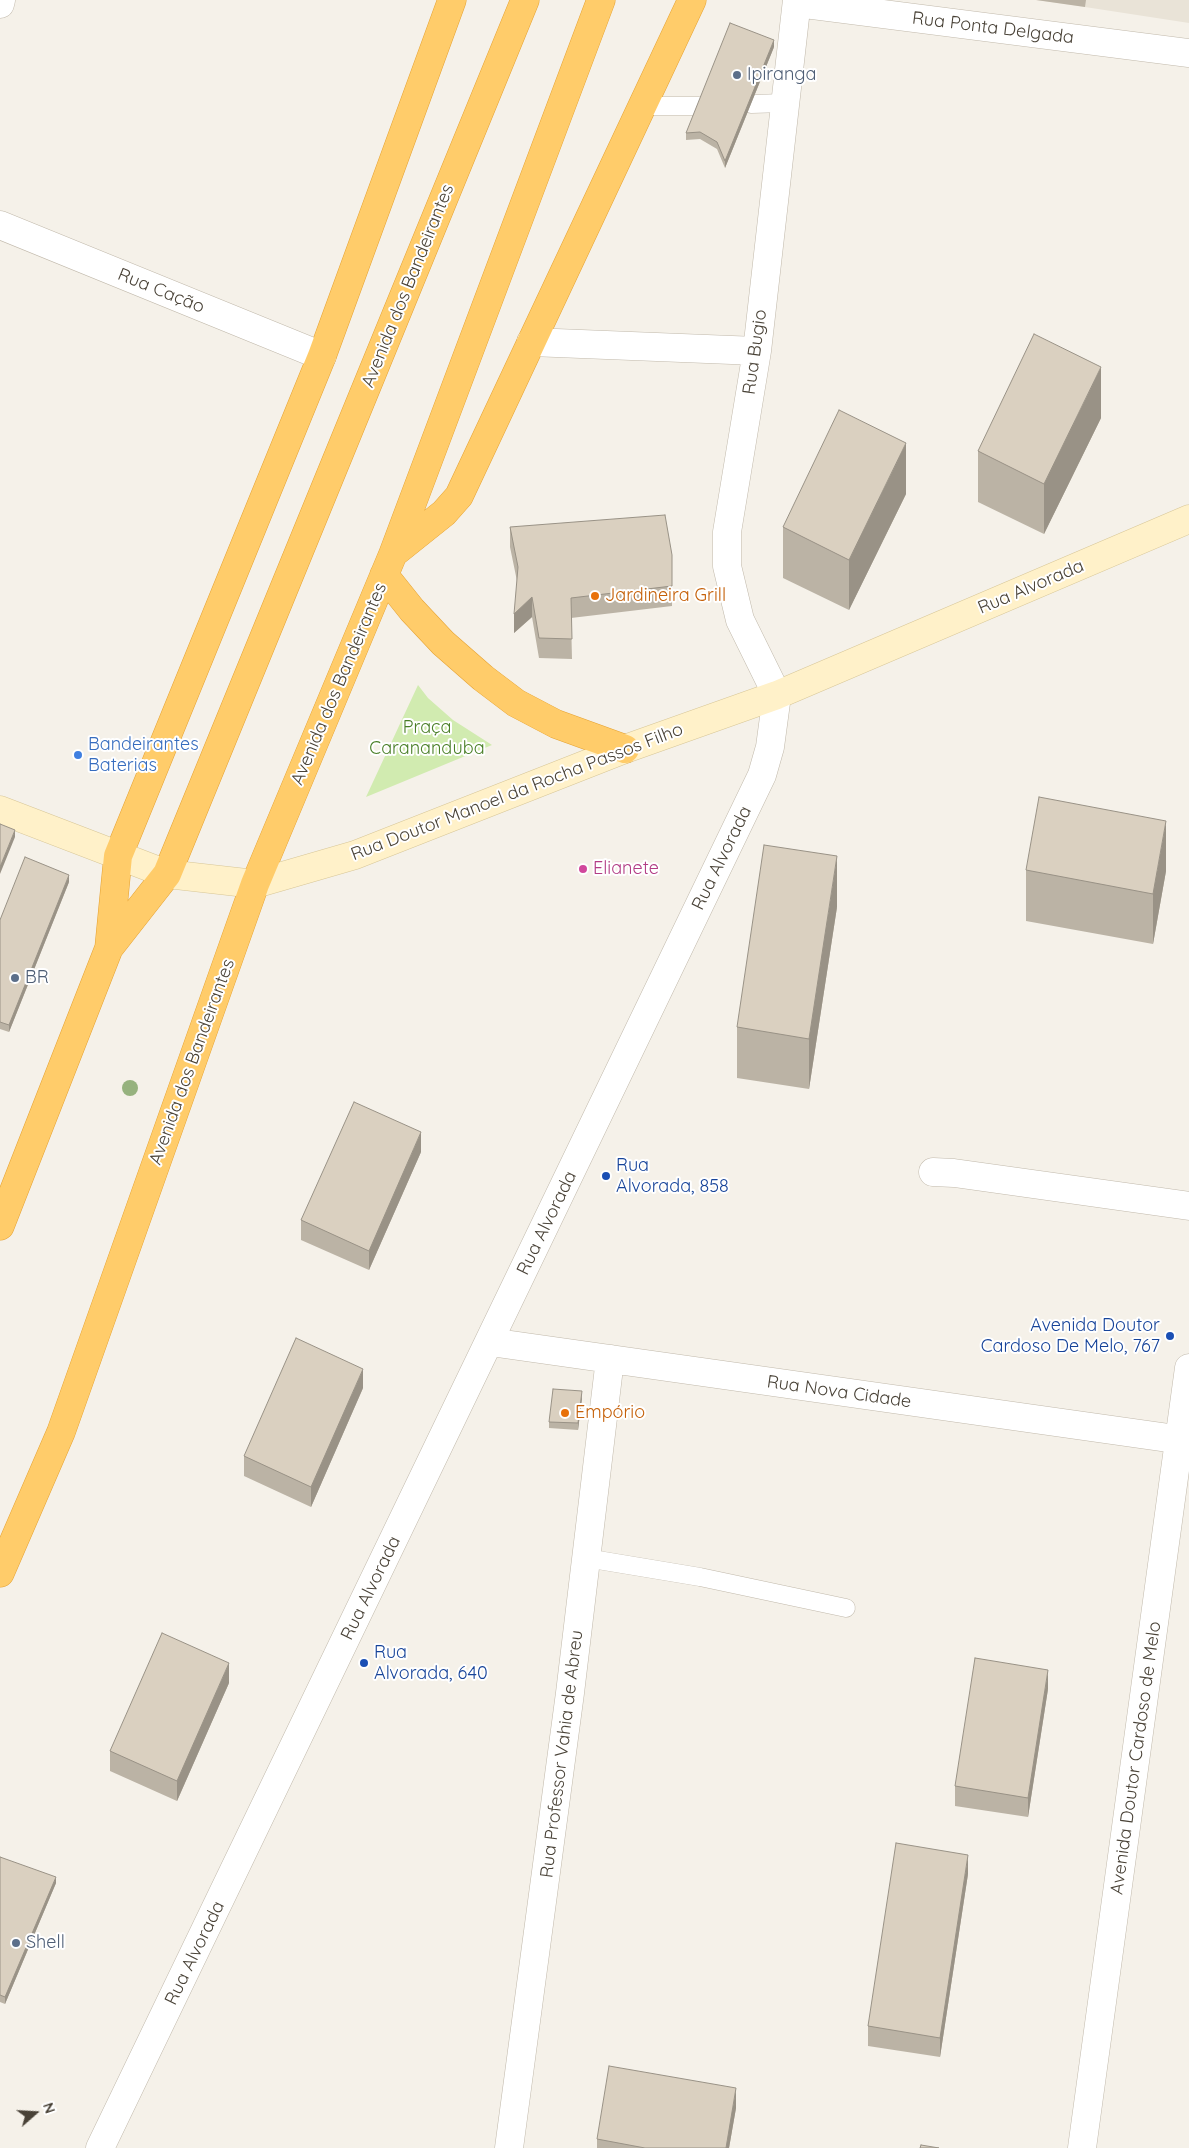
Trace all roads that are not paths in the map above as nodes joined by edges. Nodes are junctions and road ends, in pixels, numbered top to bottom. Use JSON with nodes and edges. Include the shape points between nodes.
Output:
{"nodes":[{"id":1,"x":2,"y":0,"type":"edge"},
{"id":2,"x":452,"y":0,"type":"edge"},
{"id":3,"x":525,"y":0,"type":"edge"},
{"id":4,"x":601,"y":0,"type":"edge"},
{"id":5,"x":692,"y":0,"type":"edge"},
{"id":6,"x":797,"y":1,"type":"edge"},
{"id":7,"x":0,"y":4,"type":"edge"},
{"id":8,"x":1189,"y":52,"type":"edge"},
{"id":9,"x":785,"y":103,"type":"junction"},
{"id":10,"x":751,"y":104,"type":"edge"},
{"id":11,"x":642,"y":106,"type":"junction"},
{"id":12,"x":699,"y":106,"type":"edge"},
{"id":13,"x":0,"y":225,"type":"edge"},
{"id":14,"x":532,"y":342,"type":"junction"},
{"id":15,"x":757,"y":351,"type":"junction"},
{"id":16,"x":322,"y":356,"type":"junction"},
{"id":17,"x":1189,"y":519,"type":"edge"},
{"id":18,"x":389,"y":564,"type":"junction"},
{"id":19,"x":777,"y":695,"type":"junction"},
{"id":20,"x":625,"y":749,"type":"junction"},
{"id":21,"x":0,"y":810,"type":"edge"},
{"id":22,"x":118,"y":856,"type":"junction"},
{"id":23,"x":167,"y":874,"type":"junction"},
{"id":24,"x":255,"y":884,"type":"junction"},
{"id":25,"x":109,"y":948,"type":"junction"},
{"id":26,"x":933,"y":1172,"type":"dead end"},
{"id":27,"x":1189,"y":1206,"type":"edge"},
{"id":28,"x":0,"y":1226,"type":"edge"},
{"id":29,"x":490,"y":1342,"type":"junction"},
{"id":30,"x":610,"y":1359,"type":"junction"},
{"id":31,"x":1189,"y":1368,"type":"edge"},
{"id":32,"x":1184,"y":1441,"type":"edge"},
{"id":33,"x":586,"y":1558,"type":"junction"},
{"id":34,"x":0,"y":1573,"type":"edge"},
{"id":35,"x":846,"y":1608,"type":"dead end"},
{"id":36,"x":100,"y":2148,"type":"edge"},
{"id":37,"x":510,"y":2148,"type":"edge"},
{"id":38,"x":1082,"y":2148,"type":"edge"}],
"edges":[{"from":1,"to":7,"type":"street"},
{"from":2,"to":16,"type":"highway","name":"Avenida dos Bandeirantes"},
{"from":3,"to":23,"type":"highway","name":"Avenida dos Bandeirantes"},
{"from":4,"to":18,"type":"highway","name":"Avenida dos Bandeirantes"},
{"from":5,"to":11,"type":"highway","name":"Avenida dos Bandeirantes"},
{"from":6,"to":8,"type":"street","name":"Rua Ponta Delgada"},
{"from":6,"to":9,"type":"street","name":"Rua Bugio"},
{"from":9,"to":10,"type":"lane"},
{"from":9,"to":15,"type":"street","name":"Rua Bugio"},
{"from":11,"to":12,"type":"lane"},
{"from":11,"to":14,"type":"highway","name":"Avenida dos Bandeirantes"},
{"from":13,"to":16,"type":"street","name":"Rua Cação"},
{"from":14,"to":15,"type":"street"},
{"from":14,"to":18,"type":"highway","name":"Avenida dos Bandeirantes","via":[[459,496]]},
{"from":15,"to":19,"type":"street","name":"Rua Bugio","via":[[727,532],[727,566],[740,620]]},
{"from":16,"to":22,"type":"highway","name":"Avenida dos Bandeirantes"},
{"from":17,"to":19,"type":"street","name":"Rua Alvorada"},
{"from":18,"to":20,"type":"highway","via":[[443,642],[482,678],[516,703],[556,724]]},
{"from":18,"to":24,"type":"highway","name":"Avenida dos Bandeirantes"},
{"from":19,"to":20,"type":"street","name":"Rua Doutor Manoel da Rocha Passos Filho"},
{"from":19,"to":29,"type":"street","name":"Rua Alvorada","via":[[770,747],[762,775]]},
{"from":20,"to":24,"type":"street","name":"Rua Doutor Manoel da Rocha Passos Filho","via":[[355,855]]},
{"from":21,"to":22,"type":"street"},
{"from":22,"to":23,"type":"street"},
{"from":22,"to":25,"type":"highway","name":"Avenida dos Bandeirantes"},
{"from":23,"to":24,"type":"street"},
{"from":23,"to":25,"type":"highway","name":"Avenida dos Bandeirantes"},
{"from":24,"to":34,"type":"highway","name":"Avenida dos Bandeirantes","via":[[61,1432]]},
{"from":25,"to":28,"type":"highway","name":"Avenida dos Bandeirantes"},
{"from":26,"to":27,"type":"street"},
{"from":29,"to":30,"type":"street","name":"Rua Nova Cidade"},
{"from":29,"to":36,"type":"street","name":"Rua Alvorada"},
{"from":30,"to":32,"type":"street","name":"Rua Nova Cidade"},
{"from":30,"to":33,"type":"street","name":"Rua Professor Vahia de Abreu"},
{"from":31,"to":32,"type":"street","name":"Avenida Doutor Cardoso de Melo"},
{"from":32,"to":38,"type":"street","name":"Avenida Doutor Cardoso de Melo"},
{"from":33,"to":35,"type":"lane","via":[[700,1577]]},
{"from":33,"to":37,"type":"street","name":"Rua Professor Vahia de Abreu"}]}
